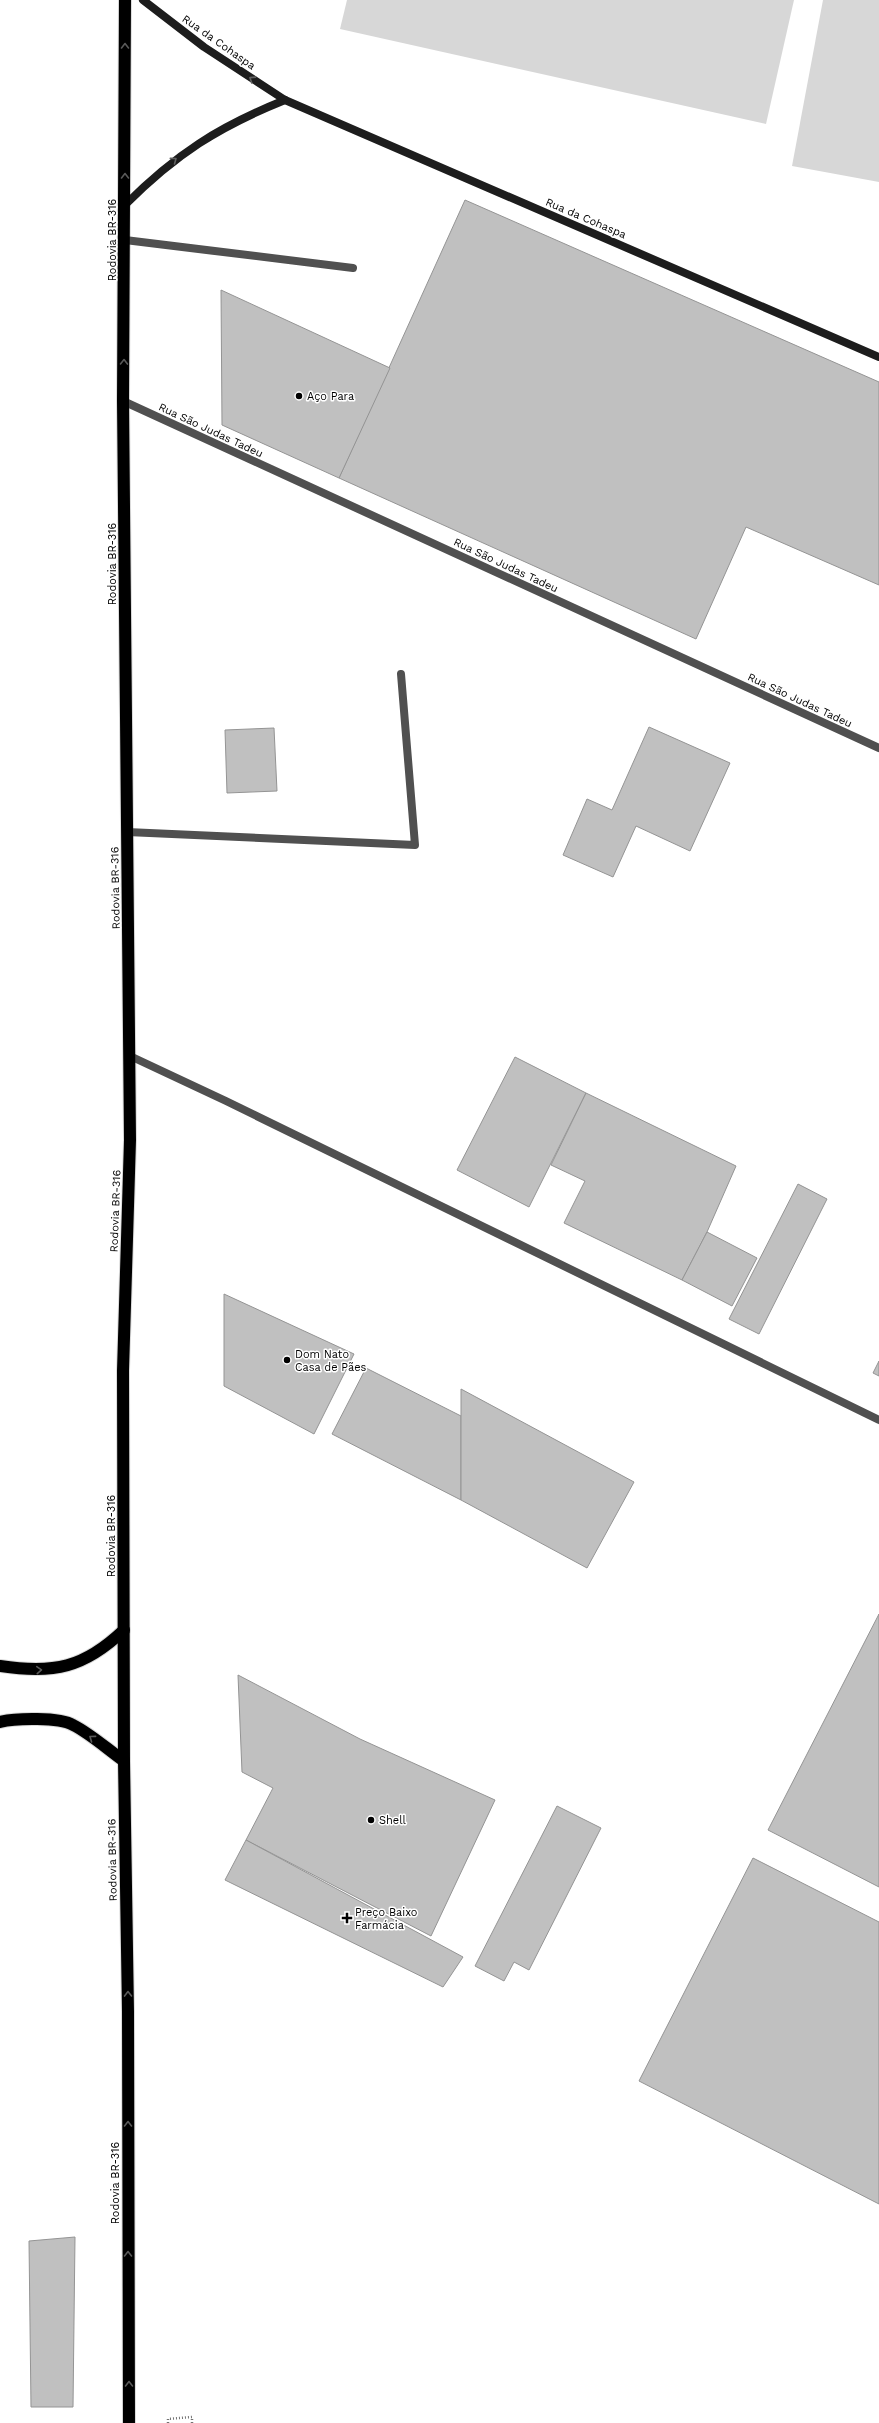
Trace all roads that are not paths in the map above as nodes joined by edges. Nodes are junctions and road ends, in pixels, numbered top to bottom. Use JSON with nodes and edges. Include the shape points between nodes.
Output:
{"nodes":[{"id":1,"x":125,"y":0,"type":"edge"},
{"id":2,"x":143,"y":0,"type":"edge"},
{"id":3,"x":285,"y":100,"type":"junction"},
{"id":4,"x":125,"y":205,"type":"junction"},
{"id":5,"x":125,"y":240,"type":"junction"},
{"id":6,"x":352,"y":268,"type":"dead end"},
{"id":7,"x":879,"y":357,"type":"edge"},
{"id":8,"x":124,"y":401,"type":"junction"},
{"id":9,"x":401,"y":674,"type":"dead end"},
{"id":10,"x":879,"y":748,"type":"edge"},
{"id":11,"x":127,"y":832,"type":"junction"},
{"id":12,"x":130,"y":1056,"type":"junction"},
{"id":13,"x":879,"y":1420,"type":"edge"},
{"id":14,"x":124,"y":1630,"type":"junction"},
{"id":15,"x":0,"y":1666,"type":"edge"},
{"id":16,"x":0,"y":1722,"type":"edge"},
{"id":17,"x":124,"y":1761,"type":"junction"},
{"id":18,"x":129,"y":2423,"type":"edge"}],
"edges":[{"from":4,"to":1,"type":"highway","name":"Rodovia BR-316","one_way":true},
{"from":3,"to":2,"type":"street","name":"Rua da Cohaspa","one_way":true,"via":[[204,47]]},
{"from":4,"to":3,"type":"street","one_way":true,"via":[[173,160],[200,141],[241,118]]},
{"from":3,"to":7,"type":"street","name":"Rua da Cohaspa"},
{"from":4,"to":5,"type":"highway","name":"Rodovia BR-316"},
{"from":5,"to":6,"type":"street"},
{"from":8,"to":5,"type":"highway","name":"Rodovia BR-316","one_way":true},
{"from":8,"to":10,"type":"street","name":"Rua São Judas Tadeu"},
{"from":8,"to":11,"type":"highway","name":"Rodovia BR-316"},
{"from":9,"to":11,"type":"street","via":[[415,845]]},
{"from":11,"to":12,"type":"highway","name":"Rodovia BR-316"},
{"from":12,"to":13,"type":"street"},
{"from":12,"to":14,"type":"highway","name":"Rodovia BR-316","via":[[123,1371]]},
{"from":15,"to":14,"type":"highway","one_way":true,"via":[[31,1671],[72,1664],[109,1644]]},
{"from":14,"to":17,"type":"highway","name":"Rodovia BR-316"},
{"from":17,"to":16,"type":"highway","one_way":true,"via":[[72,1724],[33,1719]]},
{"from":18,"to":17,"type":"highway","name":"Rodovia BR-316","one_way":true,"via":[[128,2011]]}]}
